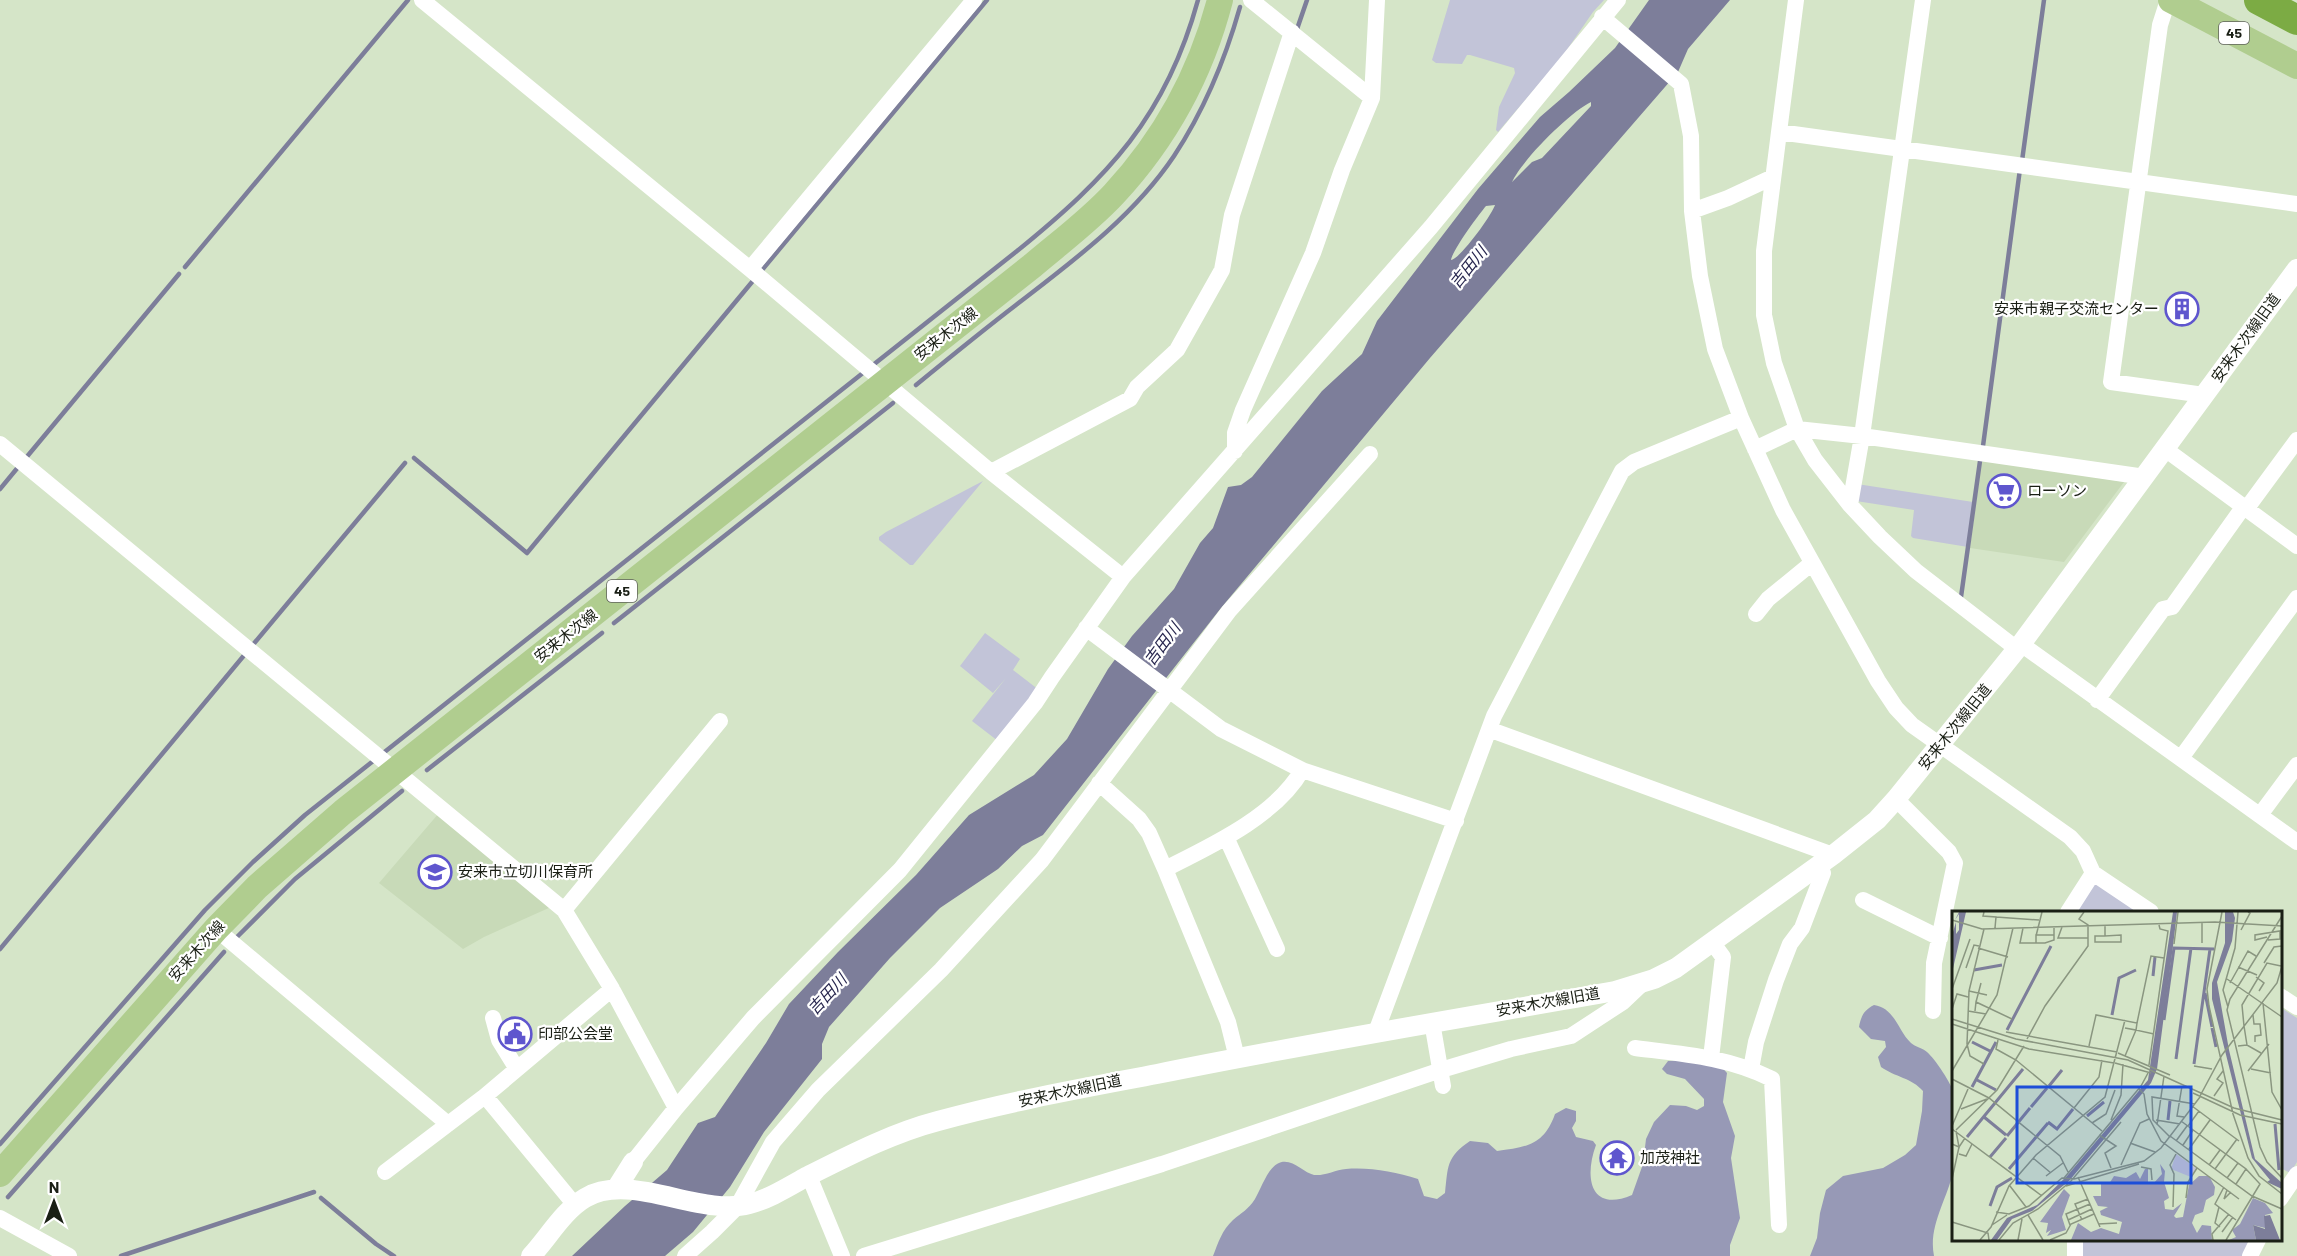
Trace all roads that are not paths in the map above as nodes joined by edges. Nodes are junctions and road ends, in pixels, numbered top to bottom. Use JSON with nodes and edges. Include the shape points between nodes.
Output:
{"nodes":[{"id":1,"x":423,"y":0,"type":"edge"},
{"id":2,"x":974,"y":0,"type":"edge"},
{"id":3,"x":1220,"y":0,"type":"edge"},
{"id":4,"x":1251,"y":0,"type":"edge"},
{"id":5,"x":1377,"y":0,"type":"edge"},
{"id":6,"x":1618,"y":0,"type":"edge"},
{"id":7,"x":1796,"y":0,"type":"edge"},
{"id":8,"x":1923,"y":0,"type":"edge"},
{"id":9,"x":2169,"y":0,"type":"edge"},
{"id":10,"x":2259,"y":0,"type":"edge"},
{"id":11,"x":2276,"y":0,"type":"edge"},
{"id":12,"x":2297,"y":11,"type":"edge"},
{"id":13,"x":1604,"y":19,"type":"junction"},
{"id":14,"x":2297,"y":20,"type":"edge"},
{"id":15,"x":1292,"y":32,"type":"junction"},
{"id":16,"x":2297,"y":66,"type":"edge"},
{"id":17,"x":1372,"y":98,"type":"junction"},
{"id":18,"x":1779,"y":132,"type":"junction"},
{"id":19,"x":1902,"y":148,"type":"junction"},
{"id":20,"x":1773,"y":177,"type":"junction"},
{"id":21,"x":2139,"y":181,"type":"junction"},
{"id":22,"x":2297,"y":204,"type":"edge"},
{"id":23,"x":1692,"y":211,"type":"junction"},
{"id":24,"x":750,"y":269,"type":"junction"},
{"id":25,"x":2297,"y":269,"type":"edge"},
{"id":26,"x":884,"y":383,"type":"junction"},
{"id":27,"x":2204,"y":394,"type":"junction"},
{"id":28,"x":1741,"y":418,"type":"junction"},
{"id":29,"x":1797,"y":429,"type":"junction"},
{"id":30,"x":1862,"y":436,"type":"junction"},
{"id":31,"x":2297,"y":440,"type":"edge"},
{"id":32,"x":0,"y":444,"type":"edge"},
{"id":33,"x":1755,"y":449,"type":"junction"},
{"id":34,"x":2165,"y":449,"type":"junction"},
{"id":35,"x":1235,"y":451,"type":"junction"},
{"id":36,"x":1370,"y":454,"type":"dead end"},
{"id":37,"x":991,"y":472,"type":"junction"},
{"id":38,"x":2145,"y":477,"type":"junction"},
{"id":39,"x":1850,"y":505,"type":"junction"},
{"id":40,"x":2245,"y":507,"type":"junction"},
{"id":41,"x":2297,"y":546,"type":"edge"},
{"id":42,"x":1812,"y":563,"type":"junction"},
{"id":43,"x":1123,"y":577,"type":"junction"},
{"id":44,"x":2297,"y":598,"type":"edge"},
{"id":45,"x":1756,"y":614,"type":"dead end"},
{"id":46,"x":1090,"y":631,"type":"junction"},
{"id":47,"x":2019,"y":646,"type":"junction"},
{"id":48,"x":1167,"y":690,"type":"junction"},
{"id":49,"x":2097,"y":700,"type":"junction"},
{"id":50,"x":720,"y":721,"type":"dead end"},
{"id":51,"x":1491,"y":730,"type":"junction"},
{"id":52,"x":1941,"y":746,"type":"junction"},
{"id":53,"x":2181,"y":758,"type":"junction"},
{"id":54,"x":2297,"y":765,"type":"edge"},
{"id":55,"x":396,"y":770,"type":"junction"},
{"id":56,"x":1302,"y":770,"type":"junction"},
{"id":57,"x":1099,"y":783,"type":"junction"},
{"id":58,"x":1896,"y":799,"type":"junction"},
{"id":59,"x":2260,"y":814,"type":"junction"},
{"id":60,"x":1456,"y":822,"type":"junction"},
{"id":61,"x":1226,"y":837,"type":"junction"},
{"id":62,"x":2297,"y":842,"type":"edge"},
{"id":63,"x":1826,"y":860,"type":"junction"},
{"id":64,"x":1165,"y":869,"type":"junction"},
{"id":65,"x":2093,"y":873,"type":"junction"},
{"id":66,"x":1863,"y":900,"type":"dead end"},
{"id":67,"x":564,"y":910,"type":"junction"},
{"id":68,"x":2069,"y":911,"type":"edge"},
{"id":69,"x":2150,"y":911,"type":"edge"},
{"id":70,"x":216,"y":929,"type":"junction"},
{"id":71,"x":1940,"y":938,"type":"junction"},
{"id":72,"x":1712,"y":942,"type":"junction"},
{"id":73,"x":1277,"y":949,"type":"dead end"},
{"id":74,"x":1643,"y":983,"type":"junction"},
{"id":75,"x":612,"y":989,"type":"junction"},
{"id":76,"x":2282,"y":997,"type":"edge"},
{"id":77,"x":2297,"y":1007,"type":"edge"},
{"id":78,"x":1933,"y":1011,"type":"dead end"},
{"id":79,"x":493,"y":1017,"type":"dead end"},
{"id":80,"x":1432,"y":1022,"type":"junction"},
{"id":81,"x":1376,"y":1032,"type":"junction"},
{"id":82,"x":1635,"y":1048,"type":"dead end"},
{"id":83,"x":1237,"y":1058,"type":"junction"},
{"id":84,"x":1711,"y":1058,"type":"junction"},
{"id":85,"x":517,"y":1069,"type":"junction"},
{"id":86,"x":1751,"y":1069,"type":"junction"},
{"id":87,"x":1442,"y":1078,"type":"junction"},
{"id":88,"x":485,"y":1096,"type":"junction"},
{"id":89,"x":676,"y":1108,"type":"junction"},
{"id":90,"x":448,"y":1124,"type":"junction"},
{"id":91,"x":633,"y":1162,"type":"joint"},
{"id":92,"x":385,"y":1172,"type":"dead end"},
{"id":93,"x":0,"y":1174,"type":"edge"},
{"id":94,"x":2297,"y":1174,"type":"edge"},
{"id":95,"x":809,"y":1176,"type":"junction"},
{"id":96,"x":620,"y":1189,"type":"junction"},
{"id":97,"x":2282,"y":1196,"type":"edge"},
{"id":98,"x":575,"y":1205,"type":"junction"},
{"id":99,"x":730,"y":1207,"type":"junction"},
{"id":100,"x":0,"y":1218,"type":"edge"},
{"id":101,"x":1779,"y":1225,"type":"dead end"},
{"id":102,"x":2257,"y":1241,"type":"edge"},
{"id":103,"x":69,"y":1256,"type":"edge"},
{"id":104,"x":531,"y":1256,"type":"edge"},
{"id":105,"x":685,"y":1256,"type":"edge"},
{"id":106,"x":842,"y":1256,"type":"edge"},
{"id":107,"x":864,"y":1256,"type":"edge"},
{"id":108,"x":2250,"y":1256,"type":"edge"}],
"edges":[{"from":1,"to":24,"type":"street"},
{"from":2,"to":24,"type":"street"},
{"from":3,"to":26,"type":"main road","name":"安来木次線","number":"45","via":[[1184,96],[1136,169],[1065,238]]},
{"from":4,"to":15,"type":"street"},
{"from":5,"to":17,"type":"street"},
{"from":6,"to":13,"type":"street"},
{"from":7,"to":18,"type":"street"},
{"from":8,"to":19,"type":"street"},
{"from":9,"to":16,"type":"main road","number":"45"},
{"from":9,"to":21,"type":"street","via":[[2160,25]]},
{"from":10,"to":14,"type":"highway"},
{"from":11,"to":12,"type":"highway"},
{"from":13,"to":23,"type":"street","via":[[1681,84],[1691,136]]},
{"from":13,"to":35,"type":"street","via":[[1431,227]]},
{"from":15,"to":17,"type":"street"},
{"from":15,"to":37,"type":"street","via":[[1232,215],[1222,270],[1177,350],[1137,387],[1130,399]]},
{"from":17,"to":35,"type":"street","via":[[1313,253],[1242,410],[1235,433]]},
{"from":18,"to":19,"type":"street"},
{"from":18,"to":20,"type":"street"},
{"from":19,"to":21,"type":"street"},
{"from":19,"to":30,"type":"street"},
{"from":20,"to":23,"type":"street"},
{"from":20,"to":29,"type":"street","via":[[1764,251],[1764,315],[1774,363]]},
{"from":21,"to":22,"type":"street"},
{"from":21,"to":27,"type":"street","via":[[2111,382]]},
{"from":23,"to":28,"type":"street","via":[[1715,349]]},
{"from":24,"to":26,"type":"street"},
{"from":25,"to":27,"type":"street","name":"安来木次線旧道"},
{"from":26,"to":37,"type":"street"},
{"from":26,"to":55,"type":"main road","name":"安来木次線","number":"45"},
{"from":27,"to":34,"type":"street","name":"安来木次線旧道"},
{"from":28,"to":33,"type":"street"},
{"from":28,"to":51,"type":"street","via":[[1634,462],[1622,471],[1494,716]]},
{"from":29,"to":30,"type":"street"},
{"from":29,"to":33,"type":"street"},
{"from":29,"to":39,"type":"street"},
{"from":30,"to":38,"type":"street"},
{"from":30,"to":39,"type":"street"},
{"from":31,"to":40,"type":"street"},
{"from":32,"to":55,"type":"street"},
{"from":33,"to":42,"type":"street"},
{"from":34,"to":38,"type":"street","name":"安来木次線旧道"},
{"from":34,"to":40,"type":"street"},
{"from":35,"to":43,"type":"street"},
{"from":36,"to":48,"type":"street","via":[[1229,611]]},
{"from":37,"to":43,"type":"street"},
{"from":38,"to":47,"type":"street","name":"安来木次線旧道"},
{"from":39,"to":47,"type":"street","via":[[1916,571]]},
{"from":40,"to":41,"type":"street"},
{"from":40,"to":49,"type":"street","via":[[2172,607],[2163,609]]},
{"from":42,"to":45,"type":"street","via":[[1768,598]]},
{"from":42,"to":52,"type":"street","via":[[1896,708]]},
{"from":43,"to":46,"type":"street"},
{"from":44,"to":53,"type":"street"},
{"from":46,"to":48,"type":"street"},
{"from":46,"to":89,"type":"street","via":[[900,870],[753,1018]]},
{"from":47,"to":49,"type":"street"},
{"from":47,"to":52,"type":"street","name":"安来木次線旧道"},
{"from":48,"to":56,"type":"street","via":[[1221,729]]},
{"from":48,"to":57,"type":"street"},
{"from":49,"to":53,"type":"street"},
{"from":50,"to":67,"type":"street"},
{"from":51,"to":60,"type":"street"},
{"from":51,"to":63,"type":"street"},
{"from":52,"to":58,"type":"street","name":"安来木次線旧道"},
{"from":52,"to":65,"type":"street","via":[[2070,837],[2083,851]]},
{"from":53,"to":59,"type":"street"},
{"from":54,"to":59,"type":"street"},
{"from":55,"to":67,"type":"street"},
{"from":55,"to":70,"type":"main road","name":"安来木次線","number":"45","via":[[294,853]]},
{"from":56,"to":60,"type":"street"},
{"from":56,"to":61,"type":"street","via":[[1258,817]]},
{"from":57,"to":64,"type":"street","via":[[1139,819]]},
{"from":57,"to":99,"type":"street","via":[[1042,860],[940,970],[818,1090],[773,1142]]},
{"from":58,"to":63,"type":"street","name":"安来木次線旧道","via":[[1877,820]]},
{"from":58,"to":71,"type":"street","via":[[1949,852],[1955,863]]},
{"from":59,"to":62,"type":"street"},
{"from":60,"to":81,"type":"street"},
{"from":61,"to":64,"type":"street"},
{"from":61,"to":73,"type":"street"},
{"from":63,"to":72,"type":"street","name":"安来木次線旧道"},
{"from":63,"to":86,"type":"street","via":[[1820,885],[1776,980]]},
{"from":64,"to":83,"type":"street","via":[[1228,1022]]},
{"from":65,"to":68,"type":"street"},
{"from":65,"to":69,"type":"street"},
{"from":66,"to":71,"type":"street"},
{"from":67,"to":75,"type":"street"},
{"from":70,"to":90,"type":"street"},
{"from":70,"to":93,"type":"main road","name":"安来木次線","number":"45"},
{"from":71,"to":78,"type":"street","via":[[1934,963]]},
{"from":72,"to":74,"type":"street","name":"安来木次線旧道","via":[[1676,968]]},
{"from":72,"to":84,"type":"street","via":[[1722,957]]},
{"from":74,"to":80,"type":"street","name":"安来木次線旧道"},
{"from":74,"to":87,"type":"street","via":[[1623,1002],[1571,1036],[1511,1049]]},
{"from":75,"to":85,"type":"street"},
{"from":75,"to":89,"type":"street"},
{"from":76,"to":77,"type":"street"},
{"from":79,"to":85,"type":"street","via":[[499,1040]]},
{"from":80,"to":81,"type":"street","name":"安来木次線旧道"},
{"from":80,"to":87,"type":"street"},
{"from":81,"to":83,"type":"street","name":"安来木次線旧道"},
{"from":82,"to":84,"type":"street"},
{"from":83,"to":95,"type":"street","name":"安来木次線旧道","via":[[935,1121]]},
{"from":84,"to":86,"type":"street"},
{"from":85,"to":88,"type":"street"},
{"from":86,"to":101,"type":"street","via":[[1772,1079]]},
{"from":87,"to":107,"type":"street"},
{"from":88,"to":90,"type":"street"},
{"from":88,"to":98,"type":"street"},
{"from":89,"to":91,"type":"street"},
{"from":90,"to":92,"type":"street"},
{"from":91,"to":96,"type":"street"},
{"from":94,"to":97,"type":"street"},
{"from":95,"to":99,"type":"street","name":"安来木次線旧道","via":[[757,1202]]},
{"from":95,"to":106,"type":"street"},
{"from":96,"to":98,"type":"street","name":"安来木次線旧道","via":[[586,1197]]},
{"from":96,"to":99,"type":"street","name":"安来木次線旧道"},
{"from":98,"to":104,"type":"street","name":"安来木次線旧道"},
{"from":99,"to":105,"type":"street","via":[[712,1232]]},
{"from":100,"to":103,"type":"street"},
{"from":102,"to":108,"type":"street"}]}
